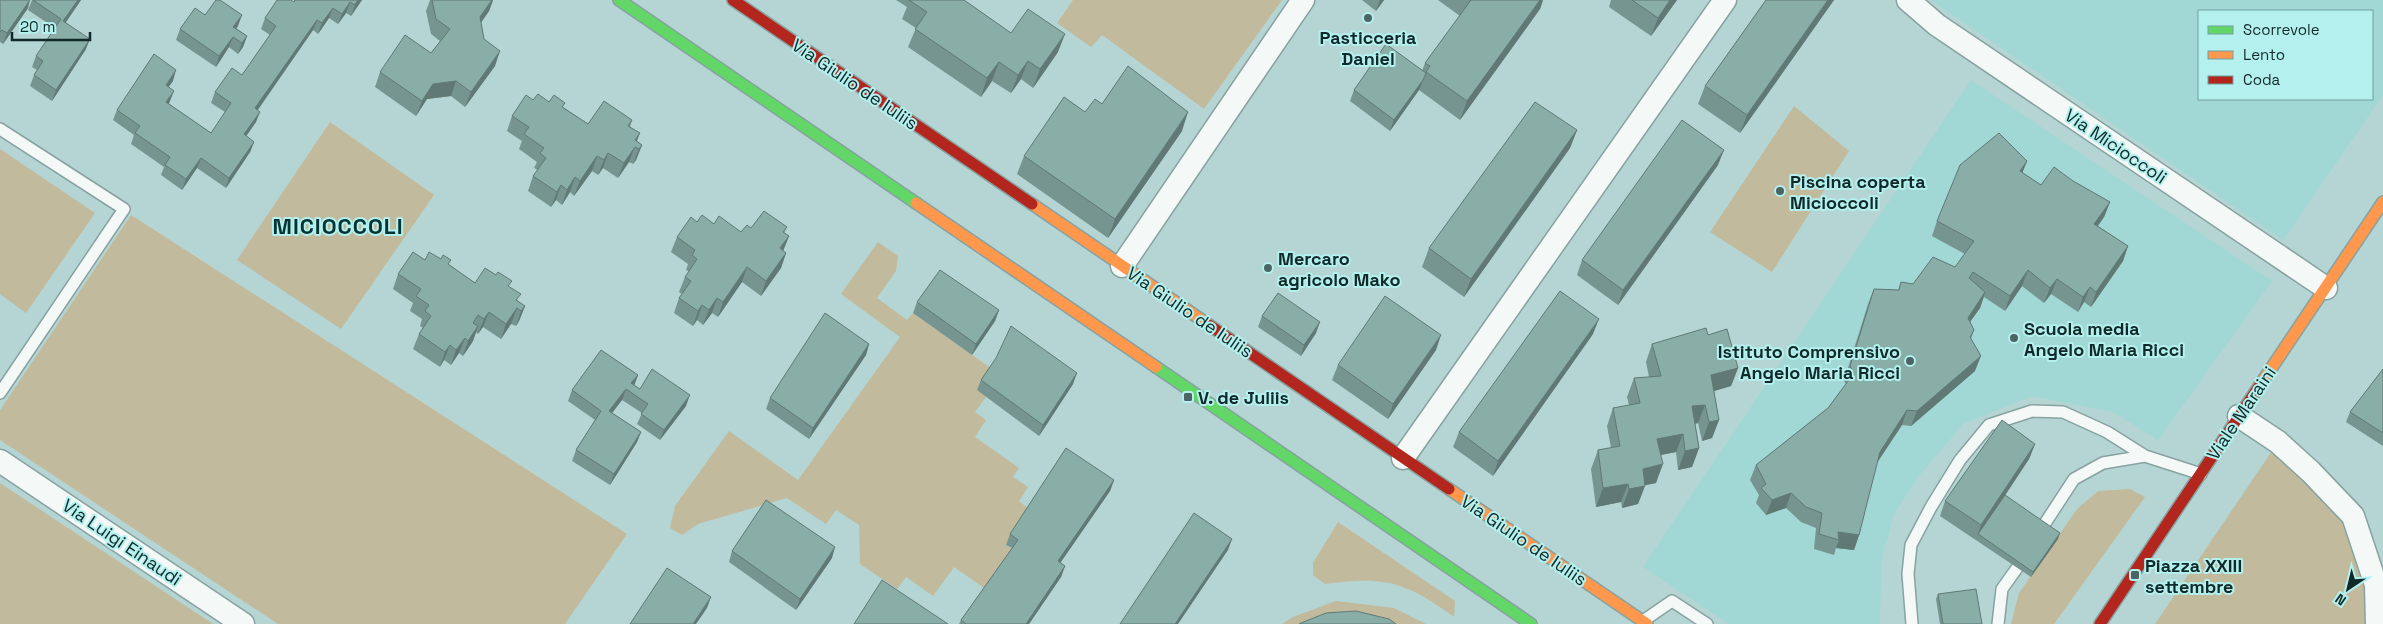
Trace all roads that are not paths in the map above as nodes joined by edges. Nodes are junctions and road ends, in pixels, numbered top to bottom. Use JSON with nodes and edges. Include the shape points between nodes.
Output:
{"nodes":[{"id":1,"x":620,"y":0,"type":"edge"},
{"id":2,"x":733,"y":0,"type":"edge"},
{"id":3,"x":1303,"y":0,"type":"edge"},
{"id":4,"x":1725,"y":0,"type":"edge"},
{"id":5,"x":1908,"y":0,"type":"edge"},
{"id":6,"x":0,"y":129,"type":"edge"},
{"id":7,"x":2383,"y":202,"type":"edge"},
{"id":8,"x":1122,"y":266,"type":"junction"},
{"id":9,"x":2326,"y":288,"type":"junction"},
{"id":10,"x":0,"y":393,"type":"edge"},
{"id":11,"x":2239,"y":416,"type":"junction"},
{"id":12,"x":2146,"y":456,"type":"junction"},
{"id":13,"x":1403,"y":458,"type":"junction"},
{"id":14,"x":0,"y":460,"type":"edge"},
{"id":15,"x":2201,"y":474,"type":"junction"},
{"id":16,"x":2042,"y":528,"type":"edge"},
{"id":17,"x":2017,"y":568,"type":"edge"},
{"id":18,"x":1645,"y":623,"type":"edge"},
{"id":19,"x":243,"y":624,"type":"edge"},
{"id":20,"x":1531,"y":624,"type":"edge"},
{"id":21,"x":1708,"y":624,"type":"edge"},
{"id":22,"x":1912,"y":624,"type":"edge"},
{"id":23,"x":1998,"y":624,"type":"edge"},
{"id":24,"x":2100,"y":624,"type":"edge"},
{"id":25,"x":2377,"y":624,"type":"edge"}],
"edges":[{"from":1,"to":20,"type":"main road"},
{"from":2,"to":8,"type":"main road","name":"Via Giulio de Iuliis"},
{"from":3,"to":8,"type":"street"},
{"from":4,"to":13,"type":"street"},
{"from":5,"to":9,"type":"street","name":"Via Micioccoli","via":[[1937,25]]},
{"from":6,"to":10,"type":"lane","via":[[124,210]]},
{"from":7,"to":9,"type":"main road","name":"Viale Maraini"},
{"from":8,"to":13,"type":"main road","name":"Via Giulio de Iuliis"},
{"from":9,"to":11,"type":"main road","name":"Viale Maraini"},
{"from":11,"to":15,"type":"main road","name":"Viale Maraini"},
{"from":11,"to":25,"type":"street","via":[[2278,442],[2353,516],[2376,585]]},
{"from":12,"to":15,"type":"lane"},
{"from":12,"to":16,"type":"lane","via":[[2103,463],[2074,479]]},
{"from":12,"to":22,"type":"lane","via":[[2107,432],[2063,412],[2032,411],[1989,425],[1960,460],[1912,544],[1908,574]]},
{"from":13,"to":18,"type":"main road","name":"Via Giulio de Iuliis"},
{"from":14,"to":19,"type":"street","name":"Via Luigi Einaudi"},
{"from":15,"to":24,"type":"main road","name":"Viale Maraini"},
{"from":17,"to":23,"type":"lane","via":[[2002,589]]},
{"from":18,"to":21,"type":"lane","via":[[1672,601]]}]}
